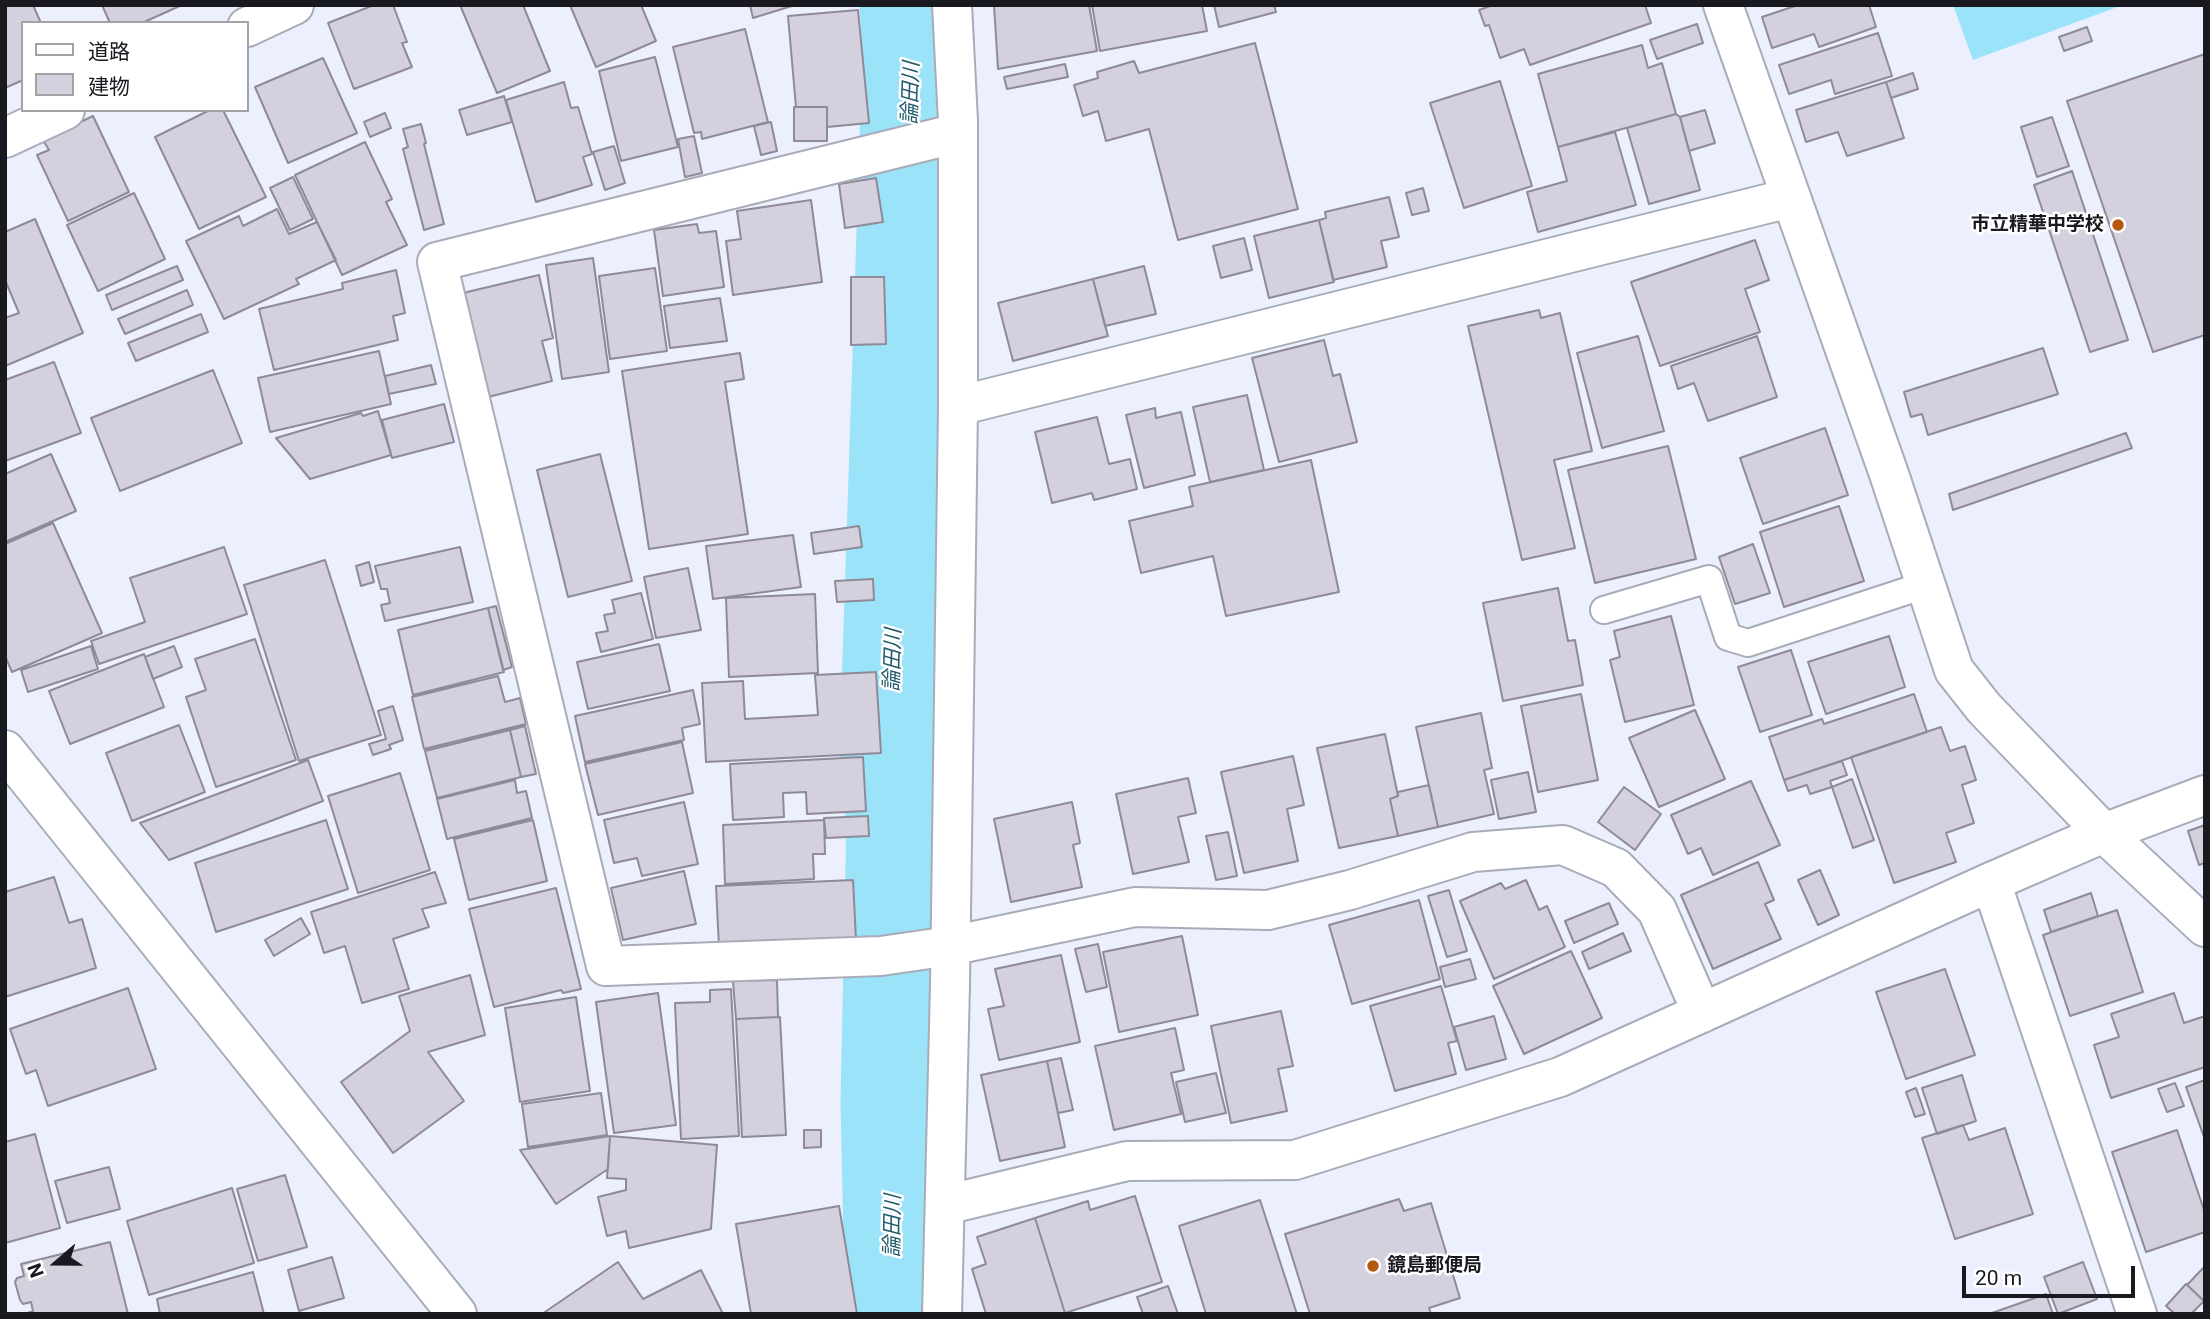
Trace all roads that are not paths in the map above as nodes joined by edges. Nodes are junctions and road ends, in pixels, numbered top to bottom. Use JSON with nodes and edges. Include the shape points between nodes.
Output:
{"nodes":[{"id":1,"x":294,"y":5,"type":"edge"},
{"id":2,"x":952,"y":5,"type":"edge"},
{"id":3,"x":1723,"y":5,"type":"edge"},
{"id":4,"x":248,"y":27,"type":"edge"},
{"id":5,"x":61,"y":112,"type":"edge"},
{"id":6,"x":943,"y":136,"type":"junction"},
{"id":7,"x":5,"y":138,"type":"edge"},
{"id":8,"x":1790,"y":198,"type":"junction"},
{"id":9,"x":958,"y":406,"type":"junction"},
{"id":10,"x":1925,"y":584,"type":"junction"},
{"id":11,"x":1604,"y":610,"type":"dead end"},
{"id":12,"x":5,"y":750,"type":"edge"},
{"id":13,"x":2205,"y":795,"type":"edge"},
{"id":14,"x":2104,"y":833,"type":"junction"},
{"id":15,"x":1991,"y":882,"type":"junction"},
{"id":16,"x":2205,"y":927,"type":"edge"},
{"id":17,"x":937,"y":948,"type":"junction"},
{"id":18,"x":1702,"y":1013,"type":"junction"},
{"id":19,"x":945,"y":1205,"type":"junction"},
{"id":20,"x":457,"y":1314,"type":"edge"},
{"id":21,"x":942,"y":1314,"type":"edge"},
{"id":22,"x":2137,"y":1314,"type":"edge"}],
"edges":[{"from":1,"to":4,"type":"street"},
{"from":2,"to":6,"type":"street"},
{"from":3,"to":8,"type":"street"},
{"from":5,"to":7,"type":"street"},
{"from":6,"to":9,"type":"street"},
{"from":6,"to":17,"type":"street","via":[[437,262],[606,966],[881,956]]},
{"from":8,"to":9,"type":"street"},
{"from":8,"to":10,"type":"street"},
{"from":9,"to":17,"type":"street"},
{"from":10,"to":11,"type":"lane","via":[[1748,643],[1728,637],[1709,579]]},
{"from":10,"to":14,"type":"street","via":[[1954,670],[1983,708]]},
{"from":12,"to":20,"type":"street"},
{"from":13,"to":14,"type":"street"},
{"from":14,"to":15,"type":"street"},
{"from":14,"to":16,"type":"street"},
{"from":15,"to":18,"type":"street"},
{"from":15,"to":22,"type":"street"},
{"from":17,"to":18,"type":"street","via":[[1135,906],[1268,910],[1473,852],[1563,845],[1616,868],[1657,910]]},
{"from":17,"to":19,"type":"street"},
{"from":18,"to":19,"type":"street","via":[[1560,1077],[1295,1160],[1126,1161]]},
{"from":19,"to":21,"type":"street"}]}
